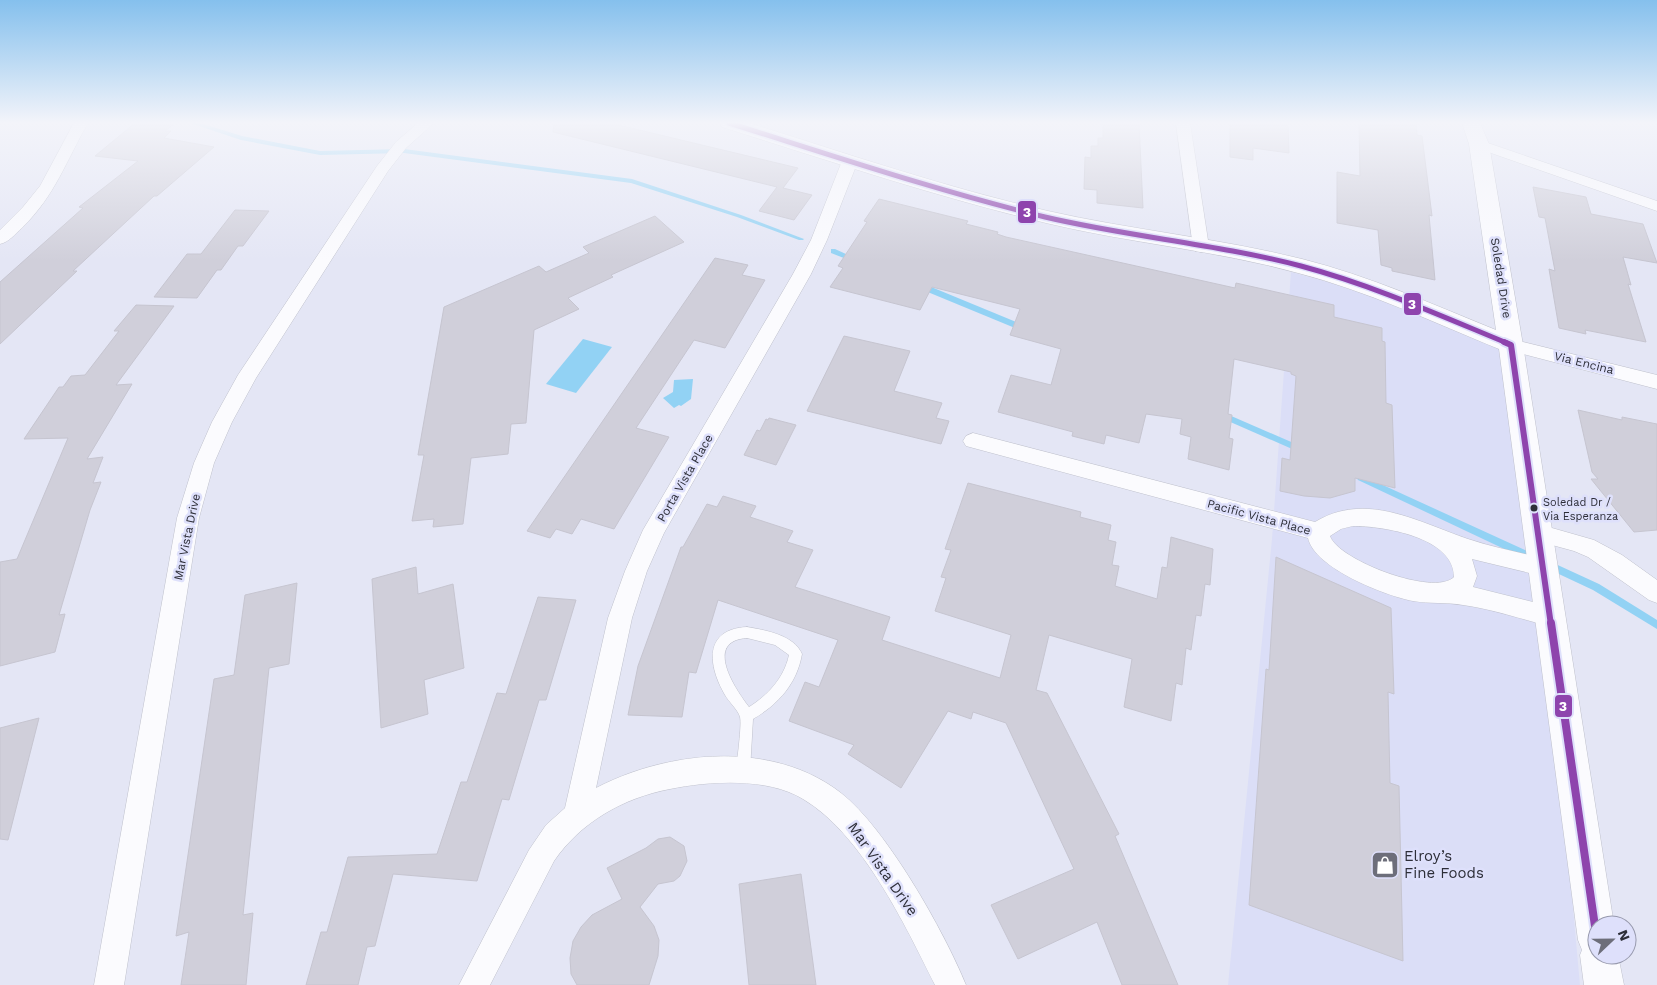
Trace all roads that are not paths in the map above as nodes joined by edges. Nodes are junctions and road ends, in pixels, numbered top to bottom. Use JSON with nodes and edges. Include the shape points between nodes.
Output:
{"nodes":[{"id":1,"x":56,"y":169,"type":"edge"},
{"id":2,"x":382,"y":169,"type":"edge"},
{"id":3,"x":847,"y":169,"type":"edge"},
{"id":4,"x":878,"y":169,"type":"edge"},
{"id":5,"x":1190,"y":169,"type":"edge"},
{"id":6,"x":1483,"y":169,"type":"edge"},
{"id":7,"x":1551,"y":169,"type":"edge"},
{"id":8,"x":1657,"y":206,"type":"edge"},
{"id":9,"x":0,"y":239,"type":"edge"},
{"id":10,"x":1201,"y":247,"type":"junction"},
{"id":11,"x":1511,"y":345,"type":"junction"},
{"id":12,"x":1657,"y":382,"type":"edge"},
{"id":13,"x":973,"y":441,"type":"dead end"},
{"id":14,"x":1318,"y":532,"type":"junction"},
{"id":15,"x":1538,"y":533,"type":"junction"},
{"id":16,"x":1438,"y":536,"type":"junction"},
{"id":17,"x":1542,"y":567,"type":"junction"},
{"id":18,"x":1442,"y":593,"type":"junction"},
{"id":19,"x":1657,"y":593,"type":"edge"},
{"id":20,"x":1549,"y":616,"type":"junction"},
{"id":21,"x":747,"y":716,"type":"junction"},
{"id":22,"x":743,"y":771,"type":"junction"},
{"id":23,"x":577,"y":816,"type":"junction"},
{"id":24,"x":1593,"y":915,"type":"edge"},
{"id":25,"x":1601,"y":965,"type":"edge"},
{"id":26,"x":109,"y":985,"type":"edge"},
{"id":27,"x":474,"y":985,"type":"edge"},
{"id":28,"x":951,"y":985,"type":"edge"},
{"id":29,"x":1604,"y":985,"type":"edge"}],
"edges":[{"from":1,"to":9,"type":"street","via":[[36,203]]},
{"from":2,"to":26,"type":"street","name":"Mar Vista Drive","via":[[248,375],[204,463],[188,518]]},
{"from":3,"to":23,"type":"street","name":"Porta Vista Place","via":[[802,274],[654,530],[636,571],[620,618]]},
{"from":4,"to":10,"type":"street","via":[[1048,217]]},
{"from":5,"to":10,"type":"street"},
{"from":6,"to":11,"type":"street","name":"Soledad Drive"},
{"from":7,"to":8,"type":"street"},
{"from":10,"to":11,"type":"street","via":[[1338,277]]},
{"from":11,"to":12,"type":"street","name":"Via Encina"},
{"from":11,"to":15,"type":"street","name":"Soledad Drive"},
{"from":13,"to":14,"type":"street","name":"Pacific Vista Place"},
{"from":14,"to":16,"type":"street","name":"Pacific Vista Place","via":[[1338,520],[1357,517],[1400,523]]},
{"from":14,"to":18,"type":"street","via":[[1325,548],[1362,572],[1414,591]]},
{"from":15,"to":17,"type":"street","name":"Soledad Drive"},
{"from":15,"to":19,"type":"street","via":[[1592,549]]},
{"from":16,"to":17,"type":"street","name":"Pacific Vista Place","via":[[1466,548]]},
{"from":16,"to":18,"type":"street","via":[[1459,556],[1465,570],[1464,581],[1458,589]]},
{"from":17,"to":20,"type":"street","name":"Soledad Drive"},
{"from":18,"to":20,"type":"street","via":[[1472,596]]},
{"from":20,"to":24,"type":"street","name":"Soledad Drive"},
{"from":21,"to":21,"type":"lane","via":[[720,667],[720,647],[726,638],[737,632],[756,633],[789,645],[796,654],[795,668],[784,683],[762,708]]},
{"from":21,"to":22,"type":"lane"},
{"from":22,"to":23,"type":"street","name":"Mar Vista Drive","via":[[716,770],[660,777],[627,788]]},
{"from":22,"to":28,"type":"street","name":"Mar Vista Drive","via":[[791,780],[814,790],[837,807],[861,833],[920,923]]},
{"from":23,"to":27,"type":"street","name":"Mar Vista Drive","via":[[555,836],[530,875]]},
{"from":25,"to":29,"type":"street"}]}
